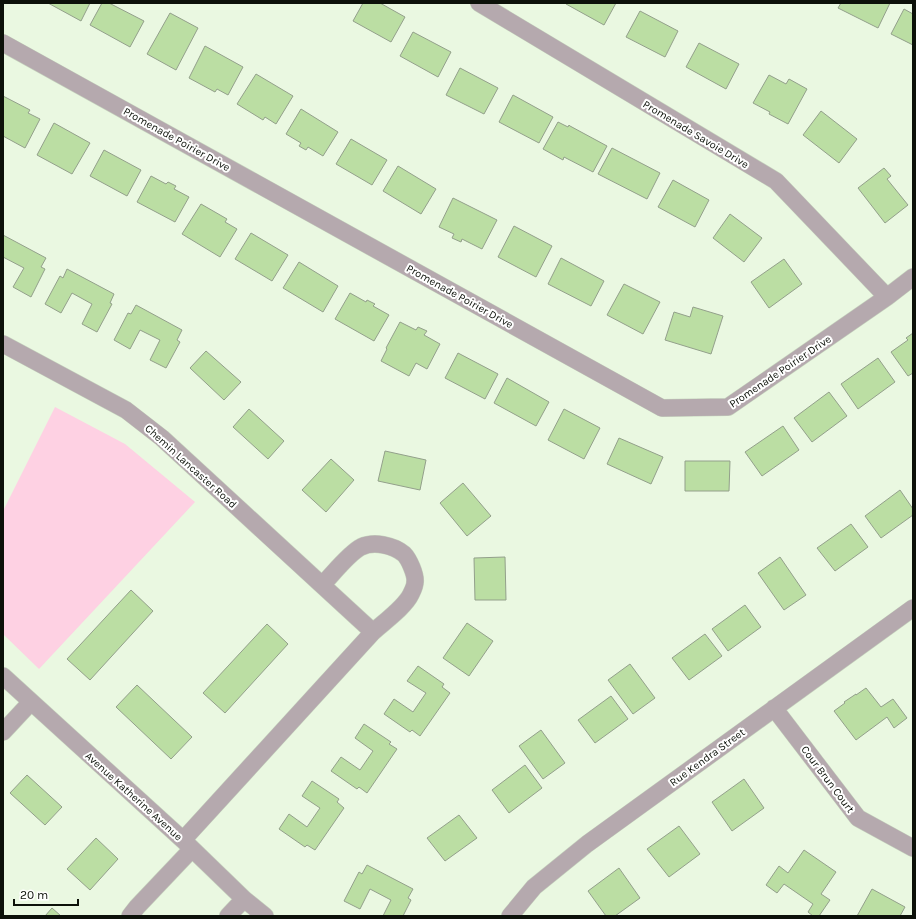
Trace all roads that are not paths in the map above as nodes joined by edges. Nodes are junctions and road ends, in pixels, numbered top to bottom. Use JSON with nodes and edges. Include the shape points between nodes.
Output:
{"nodes":[{"id":1,"x":479,"y":3,"type":"edge"},
{"id":2,"x":3,"y":43,"type":"edge"},
{"id":3,"x":913,"y":277,"type":"edge"},
{"id":4,"x":887,"y":297,"type":"junction"},
{"id":5,"x":3,"y":344,"type":"edge"},
{"id":6,"x":322,"y":585,"type":"junction"},
{"id":7,"x":913,"y":608,"type":"edge"},
{"id":8,"x":372,"y":632,"type":"junction"},
{"id":9,"x":3,"y":676,"type":"edge"},
{"id":10,"x":31,"y":702,"type":"junction"},
{"id":11,"x":774,"y":708,"type":"junction"},
{"id":12,"x":3,"y":732,"type":"edge"},
{"id":13,"x":187,"y":845,"type":"junction"},
{"id":14,"x":913,"y":848,"type":"edge"},
{"id":15,"x":244,"y":899,"type":"junction"},
{"id":16,"x":130,"y":916,"type":"edge"},
{"id":17,"x":228,"y":916,"type":"edge"},
{"id":18,"x":265,"y":916,"type":"edge"},
{"id":19,"x":510,"y":916,"type":"edge"}],
"edges":[{"from":1,"to":4,"type":"street","name":"Promenade Savoie Drive","via":[[776,181]]},
{"from":2,"to":4,"type":"street","name":"Promenade Poirier Drive","via":[[662,408],[728,408]]},
{"from":3,"to":4,"type":"street","name":"Promenade Poirier Drive"},
{"from":5,"to":6,"type":"street","name":"Chemin Lancaster Road","via":[[132,414],[162,438]]},
{"from":6,"to":8,"type":"street","name":"Chemin Lancaster Road"},
{"from":6,"to":8,"type":"street","via":[[361,547],[374,543],[390,546],[404,555],[412,567],[416,581],[411,594],[402,606]]},
{"from":7,"to":11,"type":"street","name":"Rue Kendra Street"},
{"from":8,"to":13,"type":"street"},
{"from":9,"to":10,"type":"street","name":"Avenue Katherine Avenue"},
{"from":10,"to":12,"type":"street"},
{"from":10,"to":13,"type":"street","name":"Avenue Katherine Avenue"},
{"from":11,"to":14,"type":"street","name":"Cour Brun Court","via":[[858,818]]},
{"from":11,"to":19,"type":"street","name":"Rue Kendra Street","via":[[587,844],[534,887]]},
{"from":13,"to":15,"type":"street","name":"Avenue Katherine Avenue"},
{"from":13,"to":16,"type":"street"},
{"from":15,"to":17,"type":"street"},
{"from":15,"to":18,"type":"street","name":"Avenue Katherine Avenue"}]}
